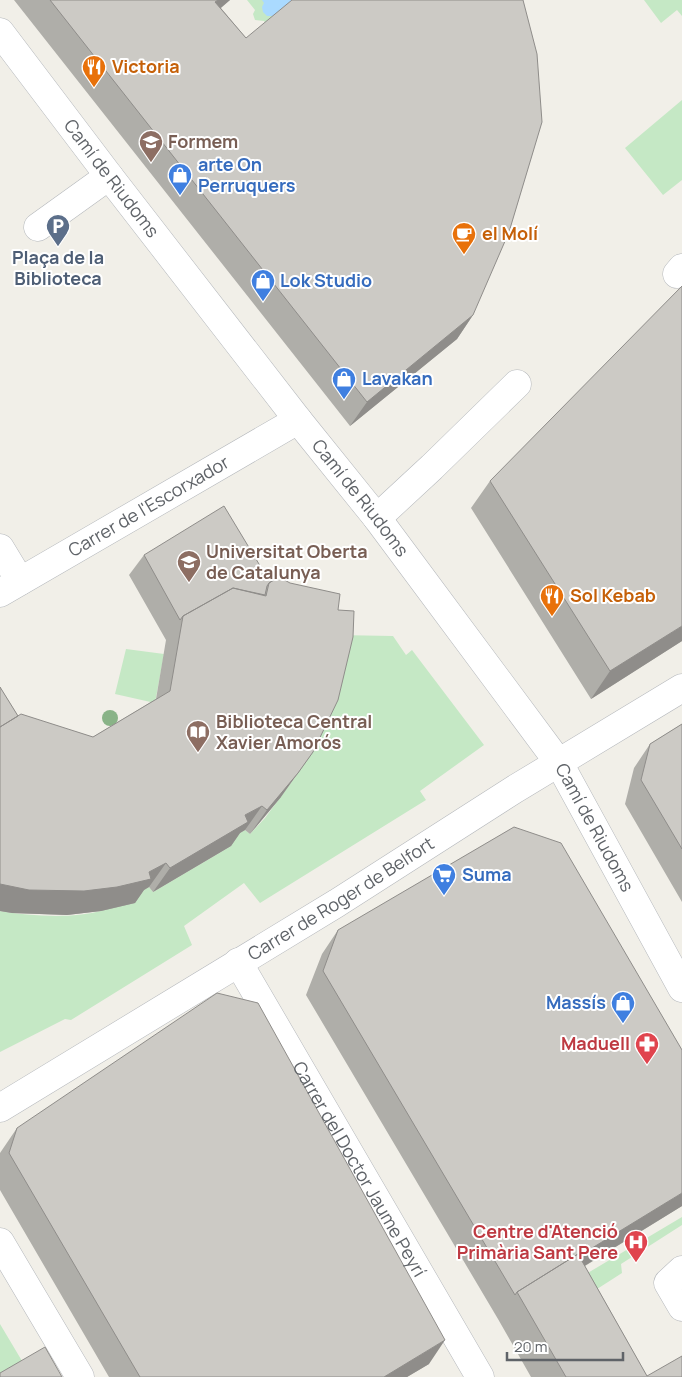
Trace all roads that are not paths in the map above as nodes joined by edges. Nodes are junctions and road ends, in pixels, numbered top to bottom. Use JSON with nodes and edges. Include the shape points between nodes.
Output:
{"nodes":[{"id":1,"x":0,"y":32,"type":"edge"},
{"id":2,"x":109,"y":176,"type":"junction"},
{"id":3,"x":38,"y":227,"type":"dead end"},
{"id":4,"x":517,"y":384,"type":"dead end"},
{"id":5,"x":298,"y":420,"type":"junction"},
{"id":6,"x":377,"y":518,"type":"junction"},
{"id":7,"x":0,"y":548,"type":"edge"},
{"id":8,"x":10,"y":587,"type":"edge"},
{"id":9,"x":682,"y":688,"type":"edge"},
{"id":10,"x":559,"y":763,"type":"junction"},
{"id":11,"x":238,"y":962,"type":"junction"},
{"id":12,"x":682,"y":988,"type":"edge"},
{"id":13,"x":0,"y":1108,"type":"edge"},
{"id":14,"x":0,"y":1242,"type":"edge"},
{"id":15,"x":682,"y":1270,"type":"edge"},
{"id":16,"x":682,"y":1307,"type":"edge"},
{"id":17,"x":80,"y":1377,"type":"edge"},
{"id":18,"x":480,"y":1377,"type":"edge"}],
"edges":[{"from":1,"to":2,"type":"street","name":"Camí de Riudoms"},
{"from":2,"to":3,"type":"street"},
{"from":2,"to":5,"type":"street","name":"Camí de Riudoms"},
{"from":4,"to":6,"type":"street"},
{"from":5,"to":6,"type":"street","name":"Camí de Riudoms"},
{"from":5,"to":8,"type":"street","name":"Carrer de l'Escorxador"},
{"from":6,"to":10,"type":"street","name":"Camí de Riudoms"},
{"from":7,"to":8,"type":"street"},
{"from":9,"to":10,"type":"street","name":"Carrer de Roger de Belfort"},
{"from":10,"to":11,"type":"street","name":"Carrer de Roger de Belfort"},
{"from":10,"to":12,"type":"street","name":"Camí de Riudoms"},
{"from":11,"to":13,"type":"street","name":"Carrer de Roger de Belfort"},
{"from":11,"to":18,"type":"street","name":"Carrer del Doctor Jaume Peyrí"},
{"from":14,"to":17,"type":"street"},
{"from":15,"to":16,"type":"street","via":[[668,1283]]}]}
